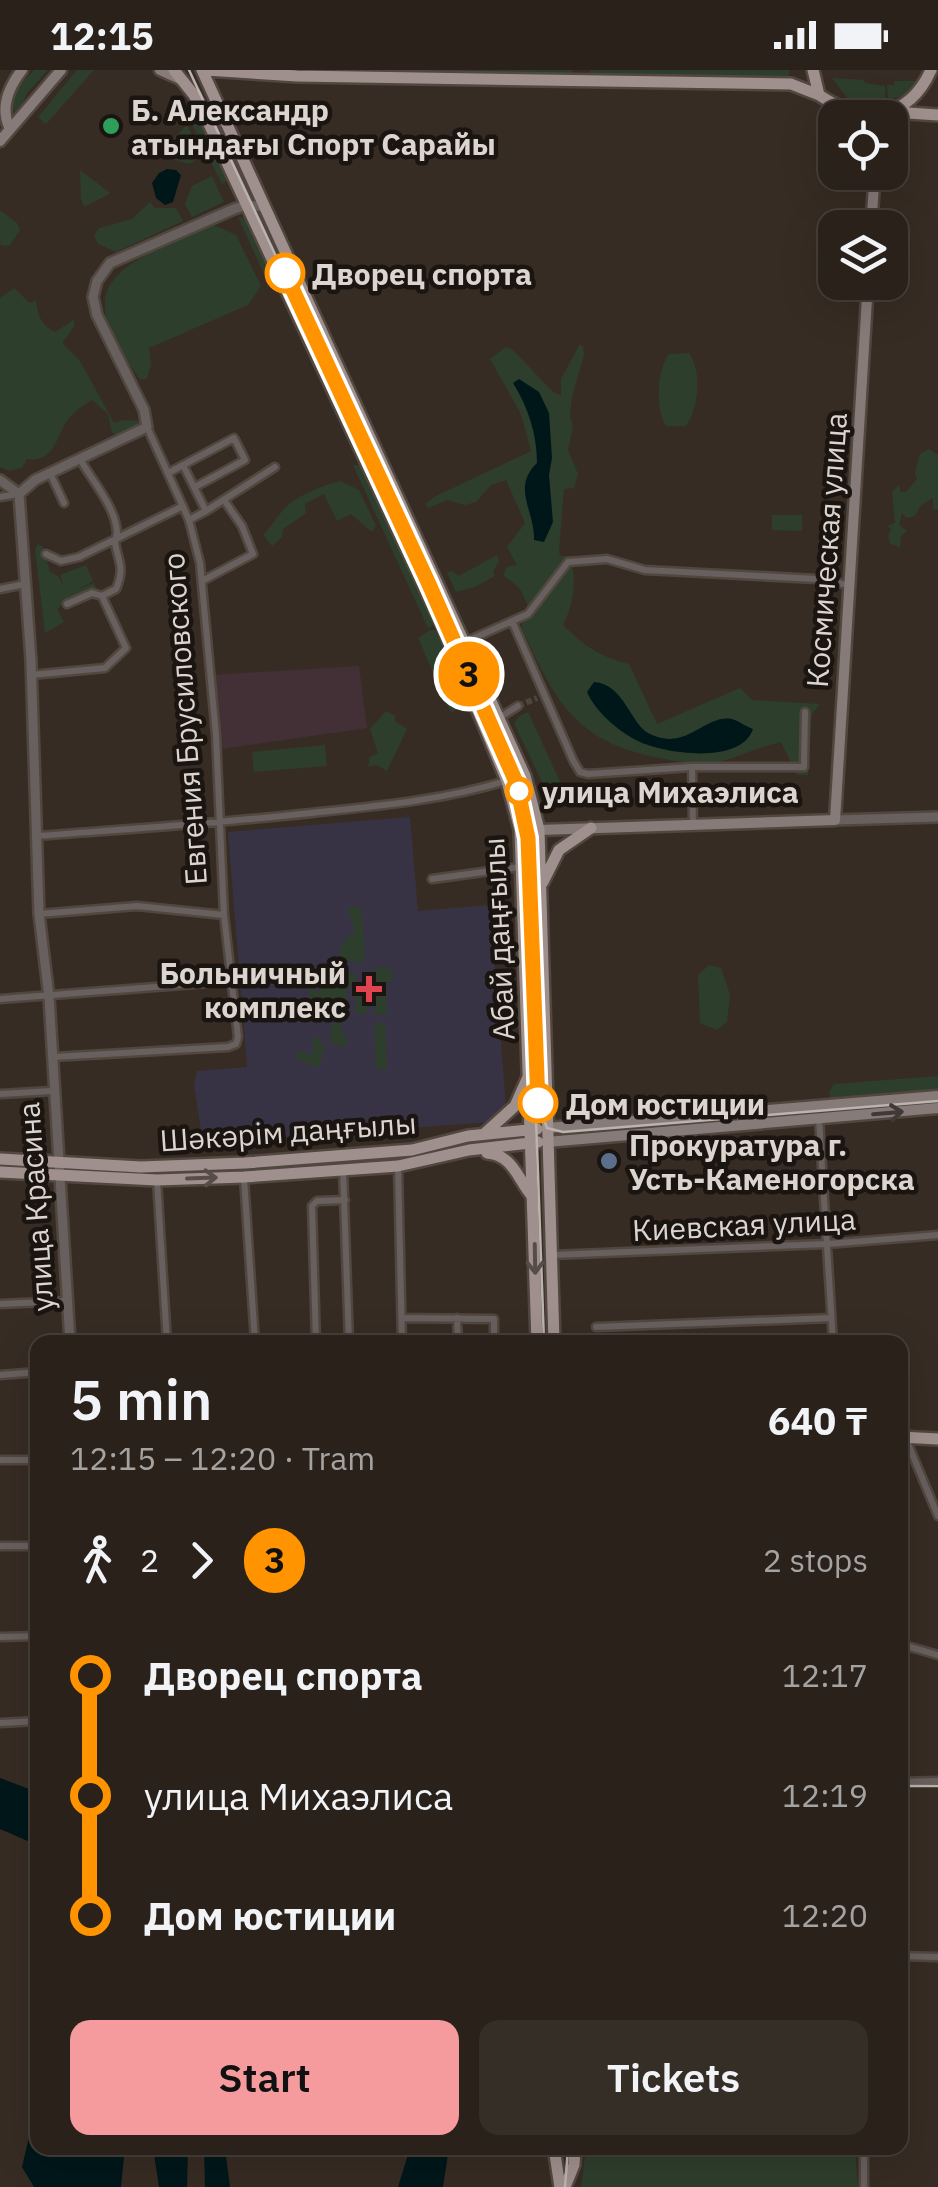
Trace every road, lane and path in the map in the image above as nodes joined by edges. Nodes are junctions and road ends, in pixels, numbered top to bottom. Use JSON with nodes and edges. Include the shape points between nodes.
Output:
{"nodes":[{"id":1,"x":22,"y":70,"type":"edge"},
{"id":2,"x":61,"y":70,"type":"edge"},
{"id":3,"x":160,"y":70,"type":"edge"},
{"id":4,"x":204,"y":70,"type":"edge"},
{"id":5,"x":813,"y":70,"type":"edge"},
{"id":6,"x":932,"y":70,"type":"edge"},
{"id":7,"x":244,"y":72,"type":"edge"},
{"id":8,"x":178,"y":75,"type":"edge"},
{"id":9,"x":583,"y":76,"type":"edge"},
{"id":10,"x":938,"y":77,"type":"edge"},
{"id":11,"x":819,"y":96,"type":"junction"},
{"id":12,"x":827,"y":100,"type":"edge"},
{"id":13,"x":908,"y":102,"type":"edge"},
{"id":14,"x":908,"y":113,"type":"edge"},
{"id":15,"x":938,"y":116,"type":"edge"},
{"id":16,"x":10,"y":129,"type":"junction"},
{"id":17,"x":0,"y":140,"type":"edge"},
{"id":18,"x":246,"y":205,"type":"junction"},
{"id":19,"x":265,"y":206,"type":"junction"},
{"id":20,"x":867,"y":300,"type":"edge"},
{"id":21,"x":147,"y":427,"type":"junction"},
{"id":22,"x":80,"y":459,"type":"junction"},
{"id":23,"x":183,"y":465,"type":"junction"},
{"id":24,"x":275,"y":467,"type":"dead end"},
{"id":25,"x":170,"y":472,"type":"junction"},
{"id":26,"x":50,"y":473,"type":"junction"},
{"id":27,"x":0,"y":480,"type":"edge"},
{"id":28,"x":195,"y":487,"type":"junction"},
{"id":29,"x":19,"y":494,"type":"junction"},
{"id":30,"x":0,"y":497,"type":"edge"},
{"id":31,"x":224,"y":500,"type":"junction"},
{"id":32,"x":64,"y":504,"type":"dead end"},
{"id":33,"x":183,"y":506,"type":"junction"},
{"id":34,"x":206,"y":511,"type":"junction"},
{"id":35,"x":189,"y":520,"type":"junction"},
{"id":36,"x":115,"y":540,"type":"junction"},
{"id":37,"x":46,"y":554,"type":"dead end"},
{"id":38,"x":202,"y":581,"type":"junction"},
{"id":39,"x":25,"y":584,"type":"junction"},
{"id":40,"x":848,"y":585,"type":"junction"},
{"id":41,"x":0,"y":589,"type":"edge"},
{"id":42,"x":102,"y":596,"type":"junction"},
{"id":43,"x":67,"y":604,"type":"dead end"},
{"id":44,"x":512,"y":621,"type":"junction"},
{"id":45,"x":465,"y":642,"type":"junction"},
{"id":46,"x":31,"y":675,"type":"junction"},
{"id":47,"x":518,"y":706,"type":"tunnel mouth"},
{"id":48,"x":805,"y":712,"type":"dead end"},
{"id":49,"x":500,"y":718,"type":"junction"},
{"id":50,"x":692,"y":768,"type":"junction"},
{"id":51,"x":507,"y":780,"type":"junction"},
{"id":52,"x":938,"y":817,"type":"edge"},
{"id":53,"x":835,"y":820,"type":"junction"},
{"id":54,"x":218,"y":823,"type":"junction"},
{"id":55,"x":693,"y":825,"type":"junction"},
{"id":56,"x":591,"y":828,"type":"junction"},
{"id":57,"x":520,"y":830,"type":"junction"},
{"id":58,"x":538,"y":830,"type":"junction"},
{"id":59,"x":37,"y":836,"type":"junction"},
{"id":60,"x":522,"y":867,"type":"junction"},
{"id":61,"x":432,"y":879,"type":"dead end"},
{"id":62,"x":540,"y":890,"type":"junction"},
{"id":63,"x":40,"y":914,"type":"junction"},
{"id":64,"x":224,"y":915,"type":"junction"},
{"id":65,"x":233,"y":981,"type":"junction"},
{"id":66,"x":48,"y":997,"type":"junction"},
{"id":67,"x":0,"y":998,"type":"edge"},
{"id":68,"x":51,"y":1057,"type":"junction"},
{"id":69,"x":529,"y":1073,"type":"junction"},
{"id":70,"x":52,"y":1091,"type":"junction"},
{"id":71,"x":0,"y":1094,"type":"edge"},
{"id":72,"x":938,"y":1096,"type":"edge"},
{"id":73,"x":818,"y":1106,"type":"junction"},
{"id":74,"x":938,"y":1108,"type":"edge"},
{"id":75,"x":819,"y":1119,"type":"junction"},
{"id":76,"x":484,"y":1134,"type":"junction"},
{"id":77,"x":547,"y":1135,"type":"junction"},
{"id":78,"x":532,"y":1136,"type":"junction"},
{"id":79,"x":474,"y":1150,"type":"junction"},
{"id":80,"x":413,"y":1157,"type":"junction"},
{"id":81,"x":0,"y":1159,"type":"edge"},
{"id":82,"x":245,"y":1163,"type":"junction"},
{"id":83,"x":398,"y":1166,"type":"junction"},
{"id":84,"x":57,"y":1168,"type":"junction"},
{"id":85,"x":343,"y":1169,"type":"junction"},
{"id":86,"x":0,"y":1172,"type":"edge"},
{"id":87,"x":244,"y":1177,"type":"junction"},
{"id":88,"x":157,"y":1180,"type":"junction"},
{"id":89,"x":533,"y":1197,"type":"junction"},
{"id":90,"x":345,"y":1200,"type":"junction"},
{"id":91,"x":938,"y":1235,"type":"edge"},
{"id":92,"x":827,"y":1244,"type":"junction"},
{"id":93,"x":552,"y":1255,"type":"junction"},
{"id":94,"x":67,"y":1301,"type":"junction"},
{"id":95,"x":0,"y":1304,"type":"edge"},
{"id":96,"x":402,"y":1318,"type":"junction"},
{"id":97,"x":457,"y":1318,"type":"junction"},
{"id":98,"x":831,"y":1318,"type":"junction"},
{"id":99,"x":596,"y":1326,"type":"dead end"},
{"id":100,"x":69,"y":1335,"type":"edge"},
{"id":101,"x":167,"y":1335,"type":"edge"},
{"id":102,"x":255,"y":1335,"type":"edge"},
{"id":103,"x":316,"y":1335,"type":"edge"},
{"id":104,"x":349,"y":1335,"type":"edge"},
{"id":105,"x":402,"y":1335,"type":"edge"},
{"id":106,"x":458,"y":1335,"type":"edge"},
{"id":107,"x":494,"y":1335,"type":"edge"},
{"id":108,"x":537,"y":1335,"type":"edge"},
{"id":109,"x":554,"y":1335,"type":"edge"},
{"id":110,"x":832,"y":1335,"type":"edge"},
{"id":111,"x":30,"y":1373,"type":"edge"},
{"id":112,"x":0,"y":1375,"type":"edge"},
{"id":113,"x":908,"y":1437,"type":"edge"},
{"id":114,"x":938,"y":1439,"type":"edge"},
{"id":115,"x":908,"y":1448,"type":"edge"},
{"id":116,"x":0,"y":1460,"type":"edge"},
{"id":117,"x":30,"y":1460,"type":"edge"},
{"id":118,"x":938,"y":1516,"type":"edge"},
{"id":119,"x":0,"y":1546,"type":"edge"},
{"id":120,"x":30,"y":1546,"type":"edge"},
{"id":121,"x":0,"y":1636,"type":"edge"},
{"id":122,"x":30,"y":1636,"type":"edge"},
{"id":123,"x":908,"y":1646,"type":"edge"},
{"id":124,"x":938,"y":1655,"type":"edge"},
{"id":125,"x":30,"y":1721,"type":"edge"},
{"id":126,"x":0,"y":1723,"type":"edge"},
{"id":127,"x":938,"y":1781,"type":"edge"},
{"id":128,"x":908,"y":1782,"type":"edge"},
{"id":129,"x":908,"y":1956,"type":"edge"},
{"id":130,"x":938,"y":1957,"type":"edge"},
{"id":131,"x":556,"y":2155,"type":"edge"},
{"id":132,"x":575,"y":2155,"type":"edge"},
{"id":133,"x":864,"y":2155,"type":"edge"},
{"id":134,"x":563,"y":2187,"type":"edge"},
{"id":135,"x":864,"y":2187,"type":"edge"}],
"edges":[{"from":1,"to":16,"type":"main road","via":[[2,106]]},
{"from":2,"to":16,"type":"main road"},
{"from":3,"to":8,"type":"main road"},
{"from":4,"to":7,"type":"main road"},
{"from":4,"to":19,"type":"main road","name":"Абай даңғылы"},
{"from":5,"to":11,"type":"main road"},
{"from":6,"to":10,"type":"main road"},
{"from":6,"to":13,"type":"main road"},
{"from":7,"to":9,"type":"main road"},
{"from":8,"to":18,"type":"main road","name":"Абай даңғылы","via":[[200,106]]},
{"from":9,"to":11,"type":"main road","via":[[791,84]]},
{"from":11,"to":12,"type":"main road"},
{"from":14,"to":15,"type":"main road"},
{"from":16,"to":17,"type":"main road"},
{"from":18,"to":19,"type":"street"},
{"from":18,"to":21,"type":"street","name":"Евгения Брусиловского","via":[[110,262],[97,281],[97,316]]},
{"from":18,"to":51,"type":"main road","name":"Абай даңғылы","via":[[441,622]]},
{"from":19,"to":45,"type":"main road","name":"Абай даңғылы"},
{"from":20,"to":40,"type":"main road","name":"Космическая улица"},
{"from":21,"to":22,"type":"street"},
{"from":21,"to":25,"type":"street","name":"Евгения Брусиловского"},
{"from":22,"to":26,"type":"street"},
{"from":22,"to":36,"type":"street","via":[[104,499]]},
{"from":23,"to":25,"type":"street"},
{"from":23,"to":28,"type":"street"},
{"from":23,"to":28,"type":"street","via":[[234,438],[245,460]]},
{"from":24,"to":31,"type":"street"},
{"from":25,"to":33,"type":"street","name":"Евгения Брусиловского"},
{"from":26,"to":29,"type":"street"},
{"from":26,"to":32,"type":"street"},
{"from":27,"to":29,"type":"street"},
{"from":28,"to":34,"type":"street"},
{"from":29,"to":30,"type":"street"},
{"from":29,"to":39,"type":"street","name":"улица Красина"},
{"from":31,"to":34,"type":"street"},
{"from":31,"to":38,"type":"street","via":[[254,554]]},
{"from":33,"to":35,"type":"street","name":"Евгения Брусиловского"},
{"from":33,"to":36,"type":"street"},
{"from":34,"to":35,"type":"street"},
{"from":35,"to":38,"type":"street","name":"Евгения Брусиловского"},
{"from":36,"to":37,"type":"street","via":[[68,560]]},
{"from":36,"to":42,"type":"street","via":[[121,578]]},
{"from":38,"to":54,"type":"street","name":"Евгения Брусиловского"},
{"from":39,"to":41,"type":"street"},
{"from":39,"to":46,"type":"street","name":"улица Красина"},
{"from":40,"to":44,"type":"street","via":[[645,570],[607,558],[568,562],[528,614]]},
{"from":40,"to":53,"type":"main road","name":"Космическая улица"},
{"from":42,"to":43,"type":"street","via":[[92,593]]},
{"from":42,"to":46,"type":"street","via":[[126,648],[105,668]]},
{"from":44,"to":45,"type":"street"},
{"from":44,"to":50,"type":"street","via":[[580,772]]},
{"from":45,"to":49,"type":"main road","name":"Абай даңғылы"},
{"from":46,"to":59,"type":"street","name":"улица Красина"},
{"from":47,"to":49,"type":"street"},
{"from":48,"to":50,"type":"street","via":[[804,767]]},
{"from":49,"to":58,"type":"main road","name":"Абай даңғылы","via":[[525,776]]},
{"from":50,"to":55,"type":"street"},
{"from":51,"to":54,"type":"street","via":[[450,797]]},
{"from":51,"to":57,"type":"main road","name":"Абай даңғылы"},
{"from":52,"to":53,"type":"street"},
{"from":53,"to":55,"type":"main road"},
{"from":54,"to":59,"type":"street"},
{"from":54,"to":64,"type":"street","name":"Евгения Брусиловского"},
{"from":55,"to":56,"type":"main road"},
{"from":56,"to":58,"type":"main road"},
{"from":56,"to":62,"type":"main road","via":[[559,850]]},
{"from":57,"to":58,"type":"main road"},
{"from":57,"to":60,"type":"main road","name":"Абай даңғылы"},
{"from":58,"to":62,"type":"main road","name":"Абай даңғылы"},
{"from":59,"to":63,"type":"street","name":"улица Красина"},
{"from":60,"to":61,"type":"street"},
{"from":60,"to":69,"type":"main road","name":"Абай даңғылы"},
{"from":62,"to":77,"type":"main road","name":"Абай даңғылы"},
{"from":63,"to":64,"type":"street","via":[[137,906]]},
{"from":63,"to":66,"type":"street","name":"улица Красина"},
{"from":64,"to":65,"type":"street","name":"Евгения Брусиловского"},
{"from":65,"to":66,"type":"street"},
{"from":65,"to":68,"type":"street","name":"Евгения Брусиловского","via":[[236,1044]]},
{"from":66,"to":67,"type":"street"},
{"from":66,"to":68,"type":"street","name":"улица Красина"},
{"from":68,"to":70,"type":"street","name":"улица Красина"},
{"from":69,"to":76,"type":"main road","via":[[515,1106]]},
{"from":69,"to":78,"type":"main road","name":"Абай даңғылы"},
{"from":70,"to":71,"type":"street"},
{"from":70,"to":84,"type":"street","name":"улица Красина"},
{"from":72,"to":73,"type":"main road","name":"Шәкәрім даңғылы"},
{"from":73,"to":75,"type":"main road"},
{"from":73,"to":77,"type":"main road","name":"Шәкәрім даңғылы"},
{"from":75,"to":74,"type":"main road","name":"Шәкәрім даңғылы","one_way":true},
{"from":75,"to":77,"type":"main road","name":"Шәкәрім даңғылы"},
{"from":75,"to":92,"type":"street"},
{"from":76,"to":78,"type":"main road","name":"Шәкәрім даңғылы"},
{"from":76,"to":80,"type":"main road","name":"Шәкәрім даңғылы"},
{"from":77,"to":78,"type":"main road","name":"Шәкәрім даңғылы"},
{"from":77,"to":93,"type":"main road","name":"Абай даңғылы"},
{"from":78,"to":79,"type":"main road","name":"Шәкәрім даңғылы"},
{"from":78,"to":89,"type":"main road","name":"Абай даңғылы"},
{"from":79,"to":80,"type":"main road","name":"Шәкәрім даңғылы"},
{"from":79,"to":89,"type":"main road","via":[[505,1158]]},
{"from":80,"to":82,"type":"main road","name":"Шәкәрім даңғылы"},
{"from":80,"to":83,"type":"main road","name":"Шәкәрім даңғылы"},
{"from":81,"to":84,"type":"main road","name":"Шәкәрім даңғылы"},
{"from":82,"to":84,"type":"main road","name":"Шәкәрім даңғылы"},
{"from":82,"to":87,"type":"main road"},
{"from":83,"to":85,"type":"main road","name":"Шәкәрім даңғылы"},
{"from":83,"to":96,"type":"street"},
{"from":84,"to":86,"type":"main road","name":"Шәкәрім даңғылы"},
{"from":84,"to":88,"type":"main road","name":"Шәкәрім даңғылы"},
{"from":84,"to":94,"type":"street","name":"улица Красина"},
{"from":85,"to":87,"type":"main road","name":"Шәкәрім даңғылы"},
{"from":85,"to":90,"type":"street"},
{"from":88,"to":87,"type":"main road","name":"Шәкәрім даңғылы","one_way":true},
{"from":87,"to":102,"type":"street"},
{"from":88,"to":101,"type":"street"},
{"from":89,"to":108,"type":"main road","name":"Абай даңғылы","one_way":true},
{"from":90,"to":103,"type":"street","via":[[312,1206]]},
{"from":90,"to":104,"type":"street"},
{"from":91,"to":92,"type":"street","name":"Киевская улица"},
{"from":92,"to":93,"type":"street","name":"Киевская улица"},
{"from":92,"to":98,"type":"street"},
{"from":93,"to":109,"type":"main road","name":"Абай даңғылы"},
{"from":94,"to":95,"type":"street"},
{"from":94,"to":100,"type":"street","name":"улица Красина"},
{"from":96,"to":97,"type":"street"},
{"from":96,"to":105,"type":"street"},
{"from":97,"to":106,"type":"street"},
{"from":97,"to":107,"type":"street","via":[[494,1319]]},
{"from":98,"to":99,"type":"street"},
{"from":98,"to":110,"type":"street"},
{"from":111,"to":112,"type":"street"},
{"from":113,"to":114,"type":"main road"},
{"from":115,"to":118,"type":"street"},
{"from":116,"to":117,"type":"street"},
{"from":119,"to":120,"type":"street"},
{"from":121,"to":122,"type":"street"},
{"from":123,"to":124,"type":"street"},
{"from":125,"to":126,"type":"street"},
{"from":127,"to":128,"type":"street"},
{"from":129,"to":130,"type":"street"},
{"from":131,"to":134,"type":"main road"},
{"from":132,"to":134,"type":"main road"},
{"from":133,"to":135,"type":"street"}]}
